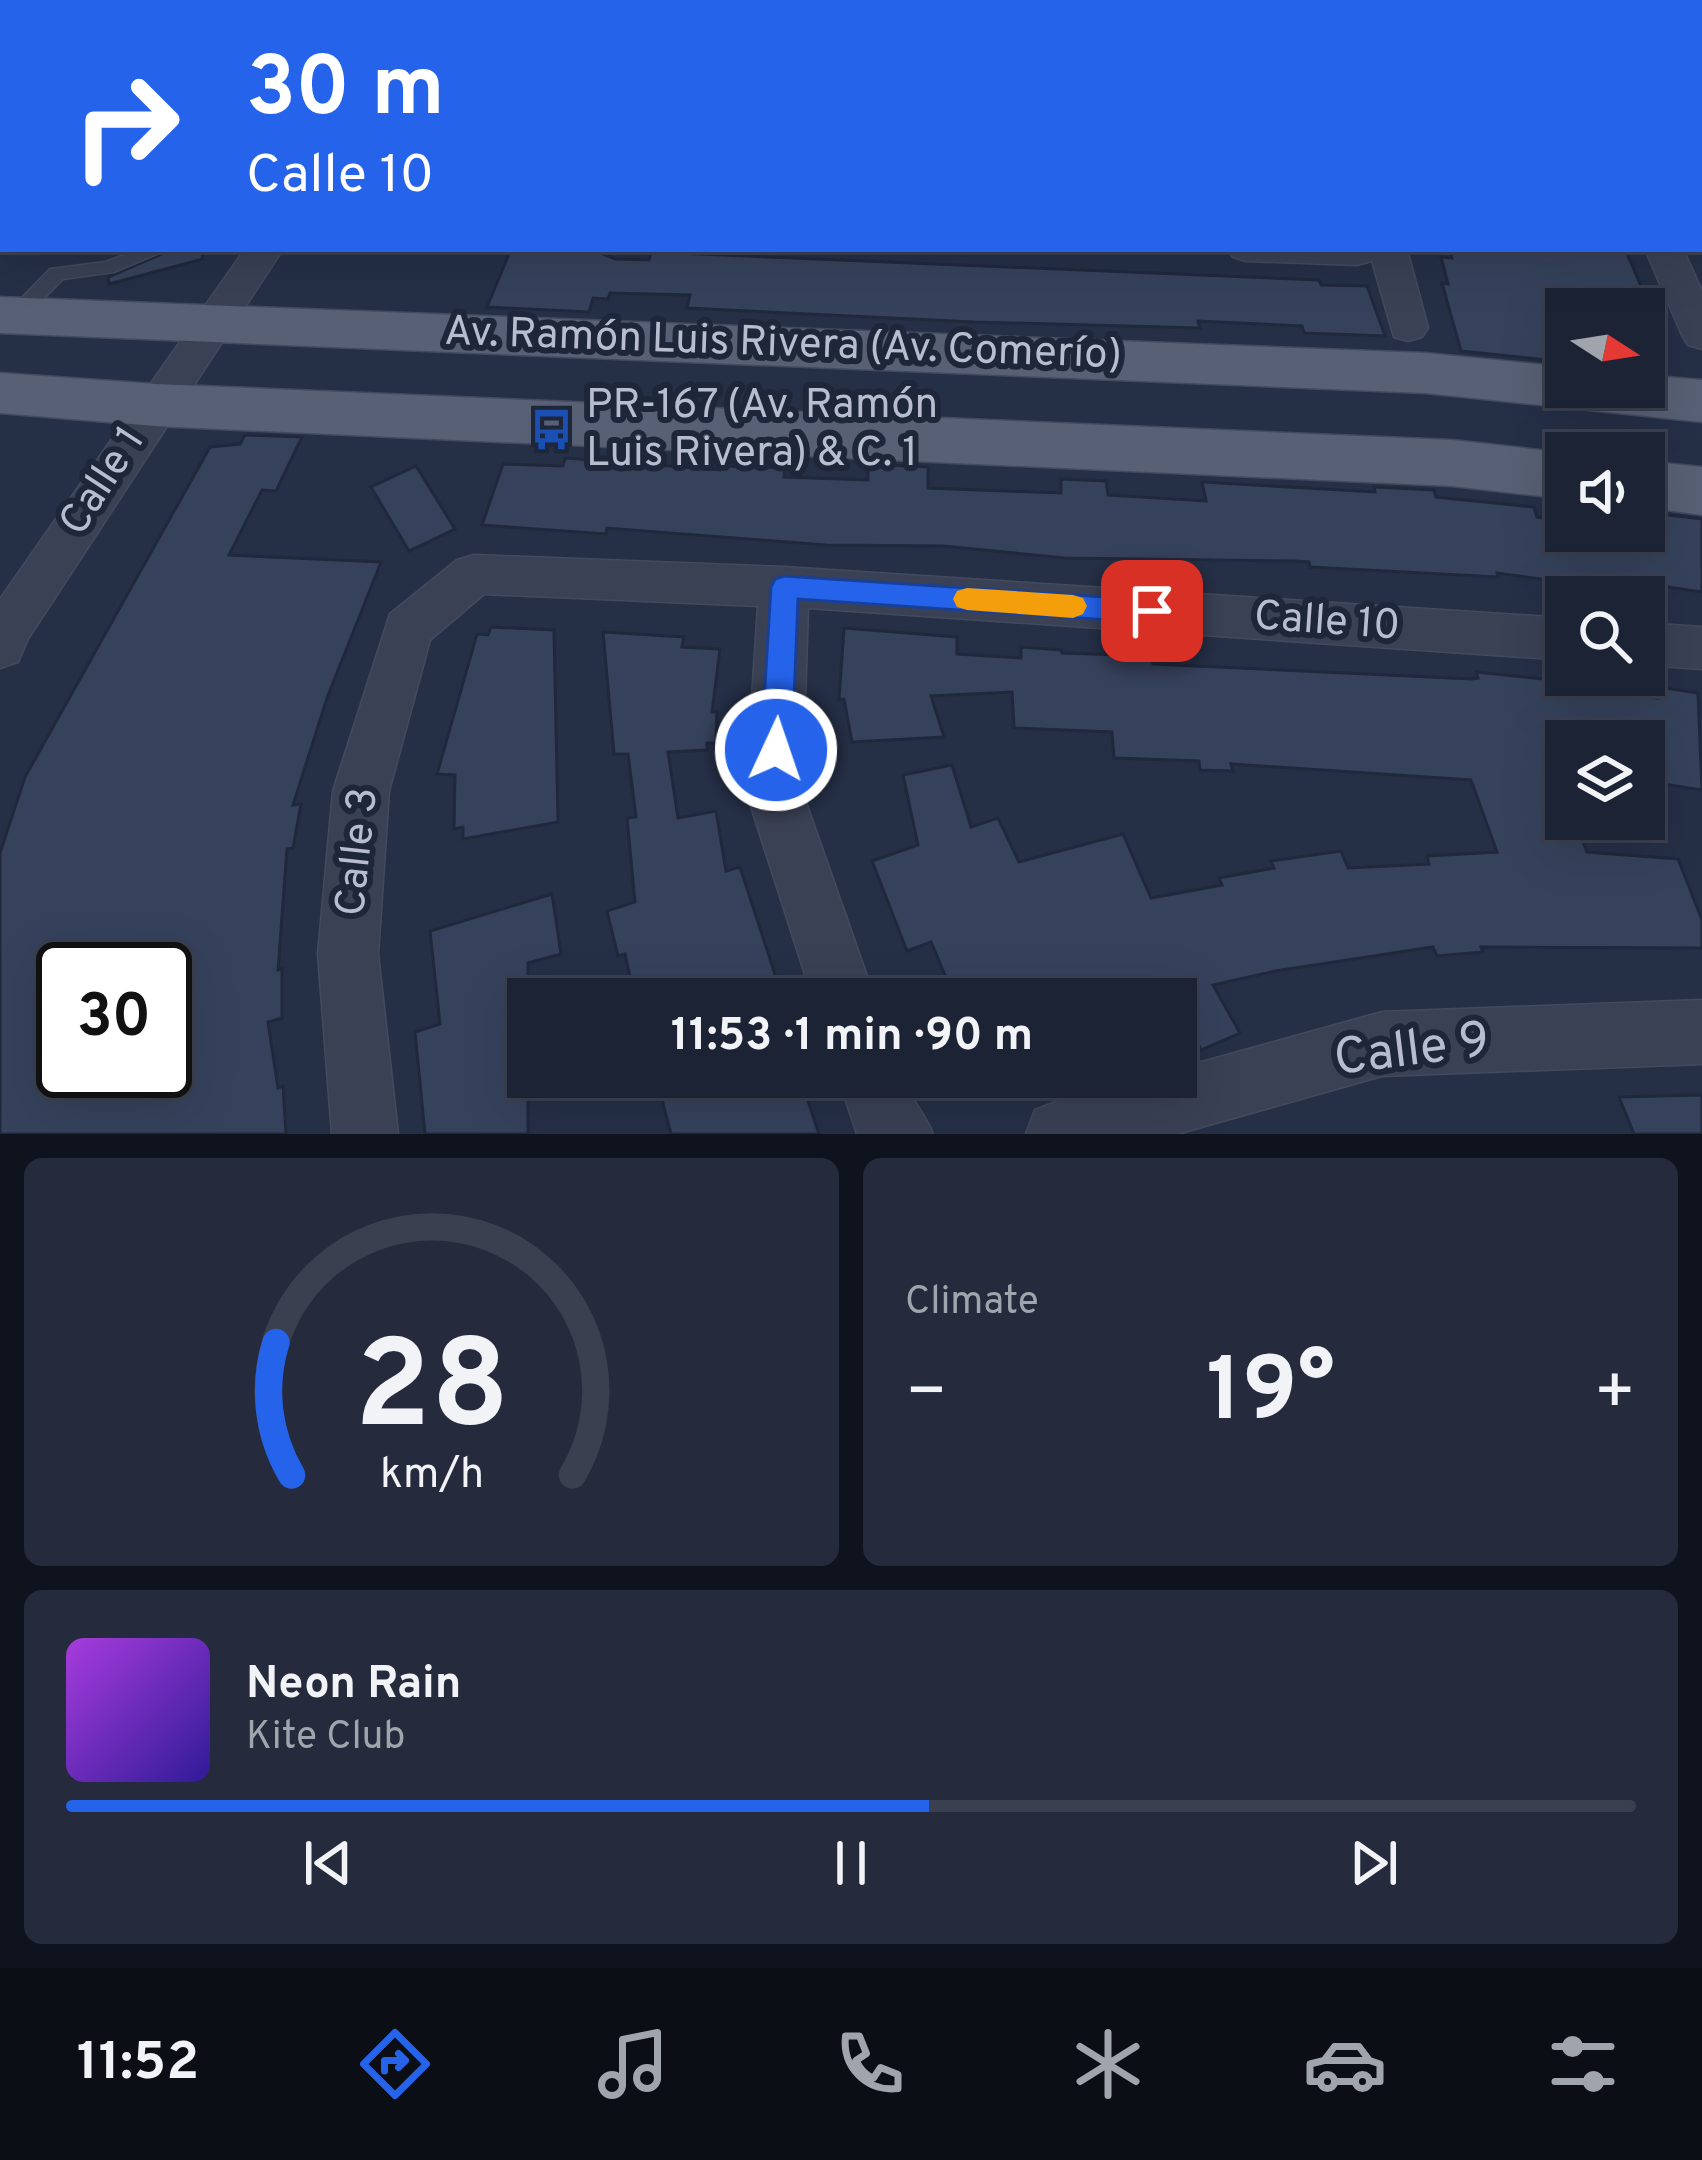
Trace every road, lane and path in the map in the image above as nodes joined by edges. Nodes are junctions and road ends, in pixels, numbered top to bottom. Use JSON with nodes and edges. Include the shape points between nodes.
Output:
{"nodes":[{"id":1,"x":152,"y":252,"type":"edge"},
{"id":2,"x":262,"y":252,"type":"edge"},
{"id":3,"x":1313,"y":252,"type":"edge"},
{"id":4,"x":1361,"y":252,"type":"edge"},
{"id":5,"x":1389,"y":252,"type":"edge"},
{"id":6,"x":1682,"y":273,"type":"edge"},
{"id":7,"x":8,"y":315,"type":"edge"},
{"id":8,"x":216,"y":320,"type":"junction"},
{"id":9,"x":1408,"y":328,"type":"dead end"},
{"id":10,"x":1702,"y":335,"type":"edge"},
{"id":11,"x":0,"y":393,"type":"edge"},
{"id":12,"x":1702,"y":401,"type":"edge"},
{"id":13,"x":155,"y":405,"type":"junction"},
{"id":14,"x":1545,"y":474,"type":"edge"},
{"id":15,"x":1665,"y":486,"type":"edge"},
{"id":16,"x":1702,"y":490,"type":"edge"},
{"id":17,"x":784,"y":587,"type":"junction"},
{"id":18,"x":449,"y":595,"type":"joint"},
{"id":19,"x":1545,"y":638,"type":"edge"},
{"id":20,"x":1665,"y":645,"type":"edge"},
{"id":21,"x":0,"y":647,"type":"edge"},
{"id":22,"x":1702,"y":648,"type":"edge"},
{"id":23,"x":837,"y":978,"type":"edge"},
{"id":24,"x":1702,"y":1032,"type":"edge"},
{"id":25,"x":877,"y":1098,"type":"edge"},
{"id":26,"x":364,"y":1134,"type":"edge"},
{"id":27,"x":900,"y":1134,"type":"edge"},
{"id":28,"x":1059,"y":1134,"type":"edge"}],
"edges":[{"from":1,"to":7,"type":"lane","via":[[57,273]]},
{"from":2,"to":8,"type":"street","name":"Calle 1"},
{"from":3,"to":4,"type":"street"},
{"from":5,"to":9,"type":"street"},
{"from":6,"to":10,"type":"street"},
{"from":7,"to":8,"type":"main road","name":"Av. Ramón Luis Rivera (Av. Comerío)"},
{"from":8,"to":12,"type":"main road","name":"Av. Ramón Luis Rivera (Av. Comerío)","via":[[1425,373]]},
{"from":8,"to":13,"type":"street","name":"Calle 1"},
{"from":11,"to":13,"type":"main road","name":"Av. Ramón Luis Rivera (Av. Comerío)"},
{"from":13,"to":14,"type":"main road","name":"Av. Ramón Luis Rivera (Av. Comerío)","via":[[1405,461]]},
{"from":13,"to":21,"type":"street","name":"Calle 1"},
{"from":15,"to":16,"type":"main road"},
{"from":17,"to":18,"type":"street","name":"Calle 10","via":[[474,574]]},
{"from":17,"to":19,"type":"street","name":"Calle 10"},
{"from":17,"to":23,"type":"street","via":[[774,791]]},
{"from":18,"to":26,"type":"street","name":"Calle 3","via":[[408,629],[361,791],[348,954]]},
{"from":20,"to":22,"type":"street"},
{"from":24,"to":28,"type":"street","name":"Calle 9","via":[[1382,1044]]},
{"from":25,"to":27,"type":"street"}]}
